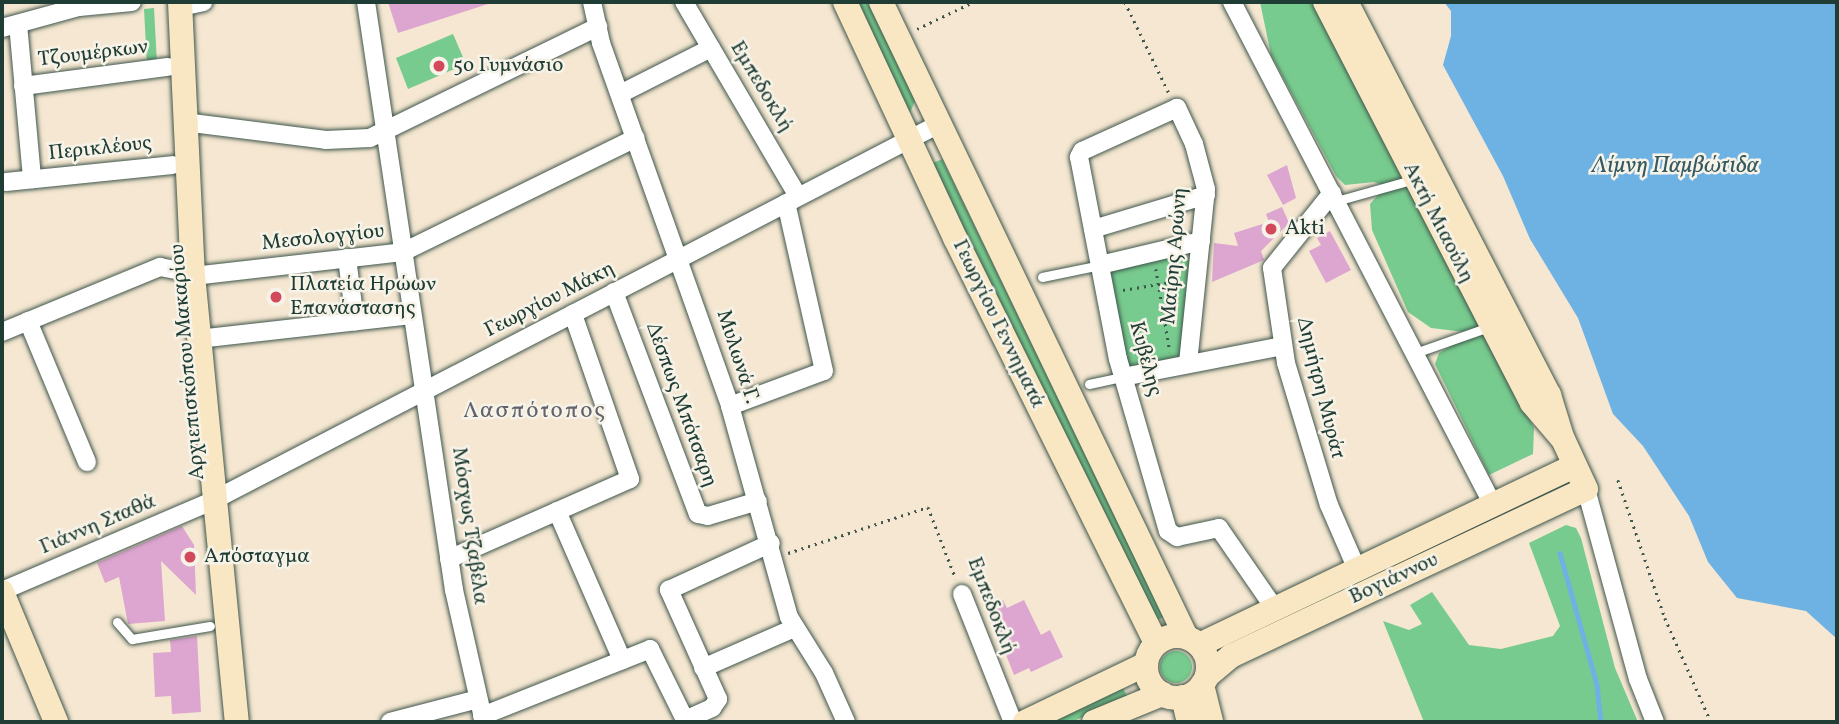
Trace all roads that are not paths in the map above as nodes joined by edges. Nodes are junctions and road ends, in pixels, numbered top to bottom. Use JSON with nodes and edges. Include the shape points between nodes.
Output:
{"nodes":[{"id":1,"x":132,"y":2,"type":"edge"},
{"id":2,"x":366,"y":2,"type":"edge"},
{"id":3,"x":592,"y":2,"type":"edge"},
{"id":4,"x":684,"y":2,"type":"edge"},
{"id":5,"x":845,"y":2,"type":"edge"},
{"id":6,"x":881,"y":2,"type":"edge"},
{"id":7,"x":1232,"y":2,"type":"edge"},
{"id":8,"x":1325,"y":2,"type":"edge"},
{"id":9,"x":1346,"y":2,"type":"edge"},
{"id":10,"x":182,"y":3,"type":"edge"},
{"id":11,"x":73,"y":5,"type":"edge"},
{"id":12,"x":10,"y":26,"type":"edge"},
{"id":13,"x":598,"y":27,"type":"junction"},
{"id":14,"x":711,"y":47,"type":"junction"},
{"id":15,"x":168,"y":68,"type":"junction"},
{"id":16,"x":23,"y":86,"type":"junction"},
{"id":17,"x":620,"y":94,"type":"junction"},
{"id":18,"x":1177,"y":108,"type":"joint"},
{"id":19,"x":184,"y":122,"type":"junction"},
{"id":20,"x":939,"y":124,"type":"junction"},
{"id":21,"x":385,"y":133,"type":"junction"},
{"id":22,"x":636,"y":138,"type":"junction"},
{"id":23,"x":909,"y":139,"type":"junction"},
{"id":24,"x":172,"y":165,"type":"junction"},
{"id":25,"x":32,"y":179,"type":"junction"},
{"id":26,"x":1415,"y":179,"type":"junction"},
{"id":27,"x":6,"y":183,"type":"dead end"},
{"id":28,"x":1206,"y":195,"type":"junction"},
{"id":29,"x":1334,"y":197,"type":"junction"},
{"id":30,"x":792,"y":200,"type":"junction"},
{"id":31,"x":1093,"y":229,"type":"junction"},
{"id":32,"x":1201,"y":241,"type":"junction"},
{"id":33,"x":403,"y":252,"type":"junction"},
{"id":34,"x":347,"y":258,"type":"junction"},
{"id":35,"x":680,"y":258,"type":"junction"},
{"id":36,"x":1100,"y":265,"type":"junction"},
{"id":37,"x":186,"y":273,"type":"junction"},
{"id":38,"x":1042,"y":277,"type":"dead end"},
{"id":39,"x":614,"y":292,"type":"junction"},
{"id":40,"x":412,"y":314,"type":"junction"},
{"id":41,"x":573,"y":314,"type":"junction"},
{"id":42,"x":28,"y":321,"type":"junction"},
{"id":43,"x":355,"y":321,"type":"junction"},
{"id":44,"x":1491,"y":326,"type":"junction"},
{"id":45,"x":2,"y":332,"type":"edge"},
{"id":46,"x":198,"y":339,"type":"junction"},
{"id":47,"x":1282,"y":346,"type":"junction"},
{"id":48,"x":1415,"y":353,"type":"junction"},
{"id":49,"x":1188,"y":363,"type":"junction"},
{"id":50,"x":1123,"y":377,"type":"junction"},
{"id":51,"x":1089,"y":384,"type":"dead end"},
{"id":52,"x":426,"y":390,"type":"junction"},
{"id":53,"x":730,"y":406,"type":"junction"},
{"id":54,"x":1562,"y":437,"type":"junction"},
{"id":55,"x":87,"y":463,"type":"dead end"},
{"id":56,"x":1575,"y":466,"type":"junction"},
{"id":57,"x":1586,"y":489,"type":"junction"},
{"id":58,"x":758,"y":501,"type":"junction"},
{"id":59,"x":1492,"y":503,"type":"junction"},
{"id":60,"x":206,"y":504,"type":"junction"},
{"id":61,"x":557,"y":511,"type":"junction"},
{"id":62,"x":773,"y":550,"type":"junction"},
{"id":63,"x":449,"y":558,"type":"junction"},
{"id":64,"x":1356,"y":566,"type":"junction"},
{"id":65,"x":2,"y":591,"type":"edge"},
{"id":66,"x":962,"y":594,"type":"road end"},
{"id":67,"x":1273,"y":606,"type":"junction"},
{"id":68,"x":117,"y":622,"type":"dead end"},
{"id":69,"x":210,"y":626,"type":"junction"},
{"id":70,"x":794,"y":628,"type":"junction"},
{"id":71,"x":1192,"y":641,"type":"junction"},
{"id":72,"x":1151,"y":654,"type":"junction"},
{"id":73,"x":622,"y":660,"type":"junction"},
{"id":74,"x":703,"y":668,"type":"junction"},
{"id":75,"x":1188,"y":688,"type":"junction"},
{"id":76,"x":481,"y":713,"type":"edge"},
{"id":77,"x":686,"y":721,"type":"edge"},
{"id":78,"x":56,"y":722,"type":"edge"},
{"id":79,"x":221,"y":722,"type":"edge"},
{"id":80,"x":237,"y":722,"type":"edge"},
{"id":81,"x":390,"y":722,"type":"edge"},
{"id":82,"x":846,"y":722,"type":"edge"},
{"id":83,"x":1013,"y":722,"type":"edge"},
{"id":84,"x":1025,"y":722,"type":"edge"},
{"id":85,"x":1094,"y":722,"type":"edge"},
{"id":86,"x":1189,"y":722,"type":"edge"},
{"id":87,"x":1211,"y":722,"type":"edge"},
{"id":88,"x":1655,"y":722,"type":"edge"}],
"edges":[{"from":1,"to":11,"type":"street"},
{"from":2,"to":21,"type":"street","name":"Μόσχως Τζαβέλα"},
{"from":3,"to":13,"type":"street","name":"Μυλωνά Γ."},
{"from":4,"to":14,"type":"street","name":"Εμπεδοκλή"},
{"from":5,"to":23,"type":"street","name":"Γεωργίου Γεννηματά"},
{"from":6,"to":20,"type":"street","name":"Γεωργίου Γεννηματά"},
{"from":7,"to":29,"type":"street"},
{"from":8,"to":26,"type":"street","name":"Ακτή Μιαούλη"},
{"from":9,"to":54,"type":"street","name":"Ακτή Μιαούλη","via":[[1549,395]]},
{"from":10,"to":15,"type":"street","name":"Αρχιεπισκόπου Μακαρίου"},
{"from":10,"to":19,"type":"street"},
{"from":11,"to":12,"type":"street"},
{"from":12,"to":16,"type":"street","name":"Περικλέους"},
{"from":13,"to":17,"type":"street","name":"Μυλωνά Γ."},
{"from":13,"to":21,"type":"street"},
{"from":14,"to":17,"type":"street"},
{"from":14,"to":30,"type":"street","name":"Εμπεδοκλή"},
{"from":15,"to":16,"type":"street","name":"Τζουμέρκων"},
{"from":15,"to":24,"type":"street","name":"Αρχιεπισκόπου Μακαρίου"},
{"from":16,"to":25,"type":"street","name":"Περικλέους"},
{"from":17,"to":22,"type":"street","name":"Μυλωνά Γ."},
{"from":18,"to":28,"type":"street","name":"Μαίρης Αρώνη","via":[[1198,156]]},
{"from":18,"to":31,"type":"street","name":"Κυβέλης","via":[[1080,153]]},
{"from":19,"to":21,"type":"street","via":[[335,141]]},
{"from":19,"to":37,"type":"street"},
{"from":20,"to":23,"type":"street","name":"Γεωργίου Μάκη"},
{"from":20,"to":71,"type":"street","name":"Γεωργίου Γεννηματά"},
{"from":21,"to":33,"type":"street","name":"Μόσχως Τζαβέλα"},
{"from":22,"to":33,"type":"street","name":"Μεσολογγίου"},
{"from":22,"to":35,"type":"street","name":"Μυλωνά Γ."},
{"from":23,"to":30,"type":"street","name":"Γεωργίου Μάκη"},
{"from":23,"to":72,"type":"street","name":"Γεωργίου Γεννηματά"},
{"from":24,"to":25,"type":"street","name":"Περικλέους"},
{"from":24,"to":37,"type":"street","name":"Αρχιεπισκόπου Μακαρίου"},
{"from":25,"to":27,"type":"street","name":"Περικλέους"},
{"from":26,"to":29,"type":"lane"},
{"from":26,"to":44,"type":"street","name":"Ακτή Μιαούλη"},
{"from":28,"to":31,"type":"street"},
{"from":28,"to":32,"type":"street","name":"Μαίρης Αρώνη"},
{"from":29,"to":47,"type":"street","name":"Δημήτρη Μυράτ","via":[[1272,268]]},
{"from":29,"to":48,"type":"street"},
{"from":30,"to":35,"type":"street","name":"Γεωργίου Μάκη"},
{"from":30,"to":53,"type":"street","name":"Εμπεδοκλή","via":[[824,371]]},
{"from":31,"to":36,"type":"street","name":"Κυβέλης"},
{"from":32,"to":36,"type":"street"},
{"from":32,"to":49,"type":"street","name":"Μαίρης Αρώνη"},
{"from":33,"to":34,"type":"street","name":"Μεσολογγίου"},
{"from":33,"to":40,"type":"street","name":"Μόσχως Τζαβέλα"},
{"from":34,"to":37,"type":"street","name":"Μεσολογγίου"},
{"from":34,"to":43,"type":"street"},
{"from":35,"to":39,"type":"street","name":"Γεωργίου Μάκη"},
{"from":35,"to":53,"type":"street","name":"Μυλωνά Γ."},
{"from":36,"to":38,"type":"lane"},
{"from":36,"to":50,"type":"street","name":"Κυβέλης"},
{"from":37,"to":42,"type":"street","name":"Μεσολογγίου","via":[[153,269]]},
{"from":37,"to":46,"type":"street"},
{"from":37,"to":60,"type":"street","name":"Αρχιεπισκόπου Μακαρίου"},
{"from":39,"to":41,"type":"street","name":"Γεωργίου Μάκη"},
{"from":39,"to":58,"type":"street","name":"Δέσπως Μπότσαρη","via":[[698,514],[708,516]]},
{"from":40,"to":43,"type":"street"},
{"from":40,"to":52,"type":"street","name":"Μόσχως Τζαβέλα"},
{"from":41,"to":52,"type":"street","name":"Γεωργίου Μάκη"},
{"from":41,"to":61,"type":"street","via":[[630,479]]},
{"from":42,"to":45,"type":"street","name":"Μεσολογγίου"},
{"from":42,"to":55,"type":"street"},
{"from":43,"to":46,"type":"street"},
{"from":44,"to":48,"type":"lane"},
{"from":44,"to":54,"type":"street","name":"Ακτή Μιαούλη","via":[[1538,412]]},
{"from":46,"to":60,"type":"street"},
{"from":47,"to":49,"type":"street"},
{"from":47,"to":64,"type":"street","name":"Δημήτρη Μυράτ","via":[[1329,505]]},
{"from":48,"to":59,"type":"street"},
{"from":49,"to":50,"type":"street"},
{"from":50,"to":51,"type":"lane"},
{"from":50,"to":67,"type":"street","name":"Κυβέλης","via":[[1170,535],[1219,528]]},
{"from":52,"to":60,"type":"street","name":"Γεωργίου Μάκη"},
{"from":52,"to":63,"type":"street","name":"Μόσχως Τζαβέλα"},
{"from":53,"to":58,"type":"street","name":"Μυλωνά Γ."},
{"from":54,"to":56,"type":"street","name":"Ακτή Μιαούλη"},
{"from":56,"to":57,"type":"street","name":"Ακτή Μιαούλη"},
{"from":56,"to":59,"type":"street","name":"Βογιάννου"},
{"from":57,"to":75,"type":"street","name":"Βογιάννου","via":[[1231,656]]},
{"from":57,"to":88,"type":"street","via":[[1638,680]]},
{"from":58,"to":62,"type":"street","name":"Μυλωνά Γ."},
{"from":59,"to":64,"type":"street","name":"Βογιάννου"},
{"from":60,"to":65,"type":"street","name":"Γιάννη Σταθά"},
{"from":60,"to":69,"type":"street","name":"Αρχιεπισκόπου Μακαρίου"},
{"from":60,"to":80,"type":"street"},
{"from":61,"to":63,"type":"street"},
{"from":61,"to":73,"type":"street"},
{"from":62,"to":70,"type":"street","name":"Μυλωνά Γ."},
{"from":62,"to":74,"type":"street","via":[[669,590]]},
{"from":63,"to":76,"type":"street","name":"Μόσχως Τζαβέλα"},
{"from":64,"to":67,"type":"street","name":"Βογιάννου"},
{"from":65,"to":78,"type":"street"},
{"from":66,"to":83,"type":"street","name":"Εμπεδοκλή"},
{"from":67,"to":71,"type":"street","name":"Βογιάννου"},
{"from":68,"to":69,"type":"lane","via":[[132,639]]},
{"from":69,"to":79,"type":"street","name":"Αρχιεπισκόπου Μακαρίου"},
{"from":70,"to":74,"type":"street"},
{"from":70,"to":82,"type":"street","name":"Μυλωνά Γ.","via":[[824,673]]},
{"from":71,"to":72,"type":"street","name":"Βογιάννου","via":[[1171,636]]},
{"from":71,"to":75,"type":"street","via":[[1207,659]]},
{"from":72,"to":75,"type":"street","via":[[1149,681]]},
{"from":72,"to":84,"type":"street","name":"Βογιάννου"},
{"from":73,"to":76,"type":"street"},
{"from":73,"to":77,"type":"street","via":[[650,649]]},
{"from":74,"to":77,"type":"street","via":[[718,702]]},
{"from":75,"to":85,"type":"street","name":"Βογιάννου"},
{"from":75,"to":86,"type":"street"},
{"from":75,"to":87,"type":"street"},
{"from":76,"to":81,"type":"street"}]}
